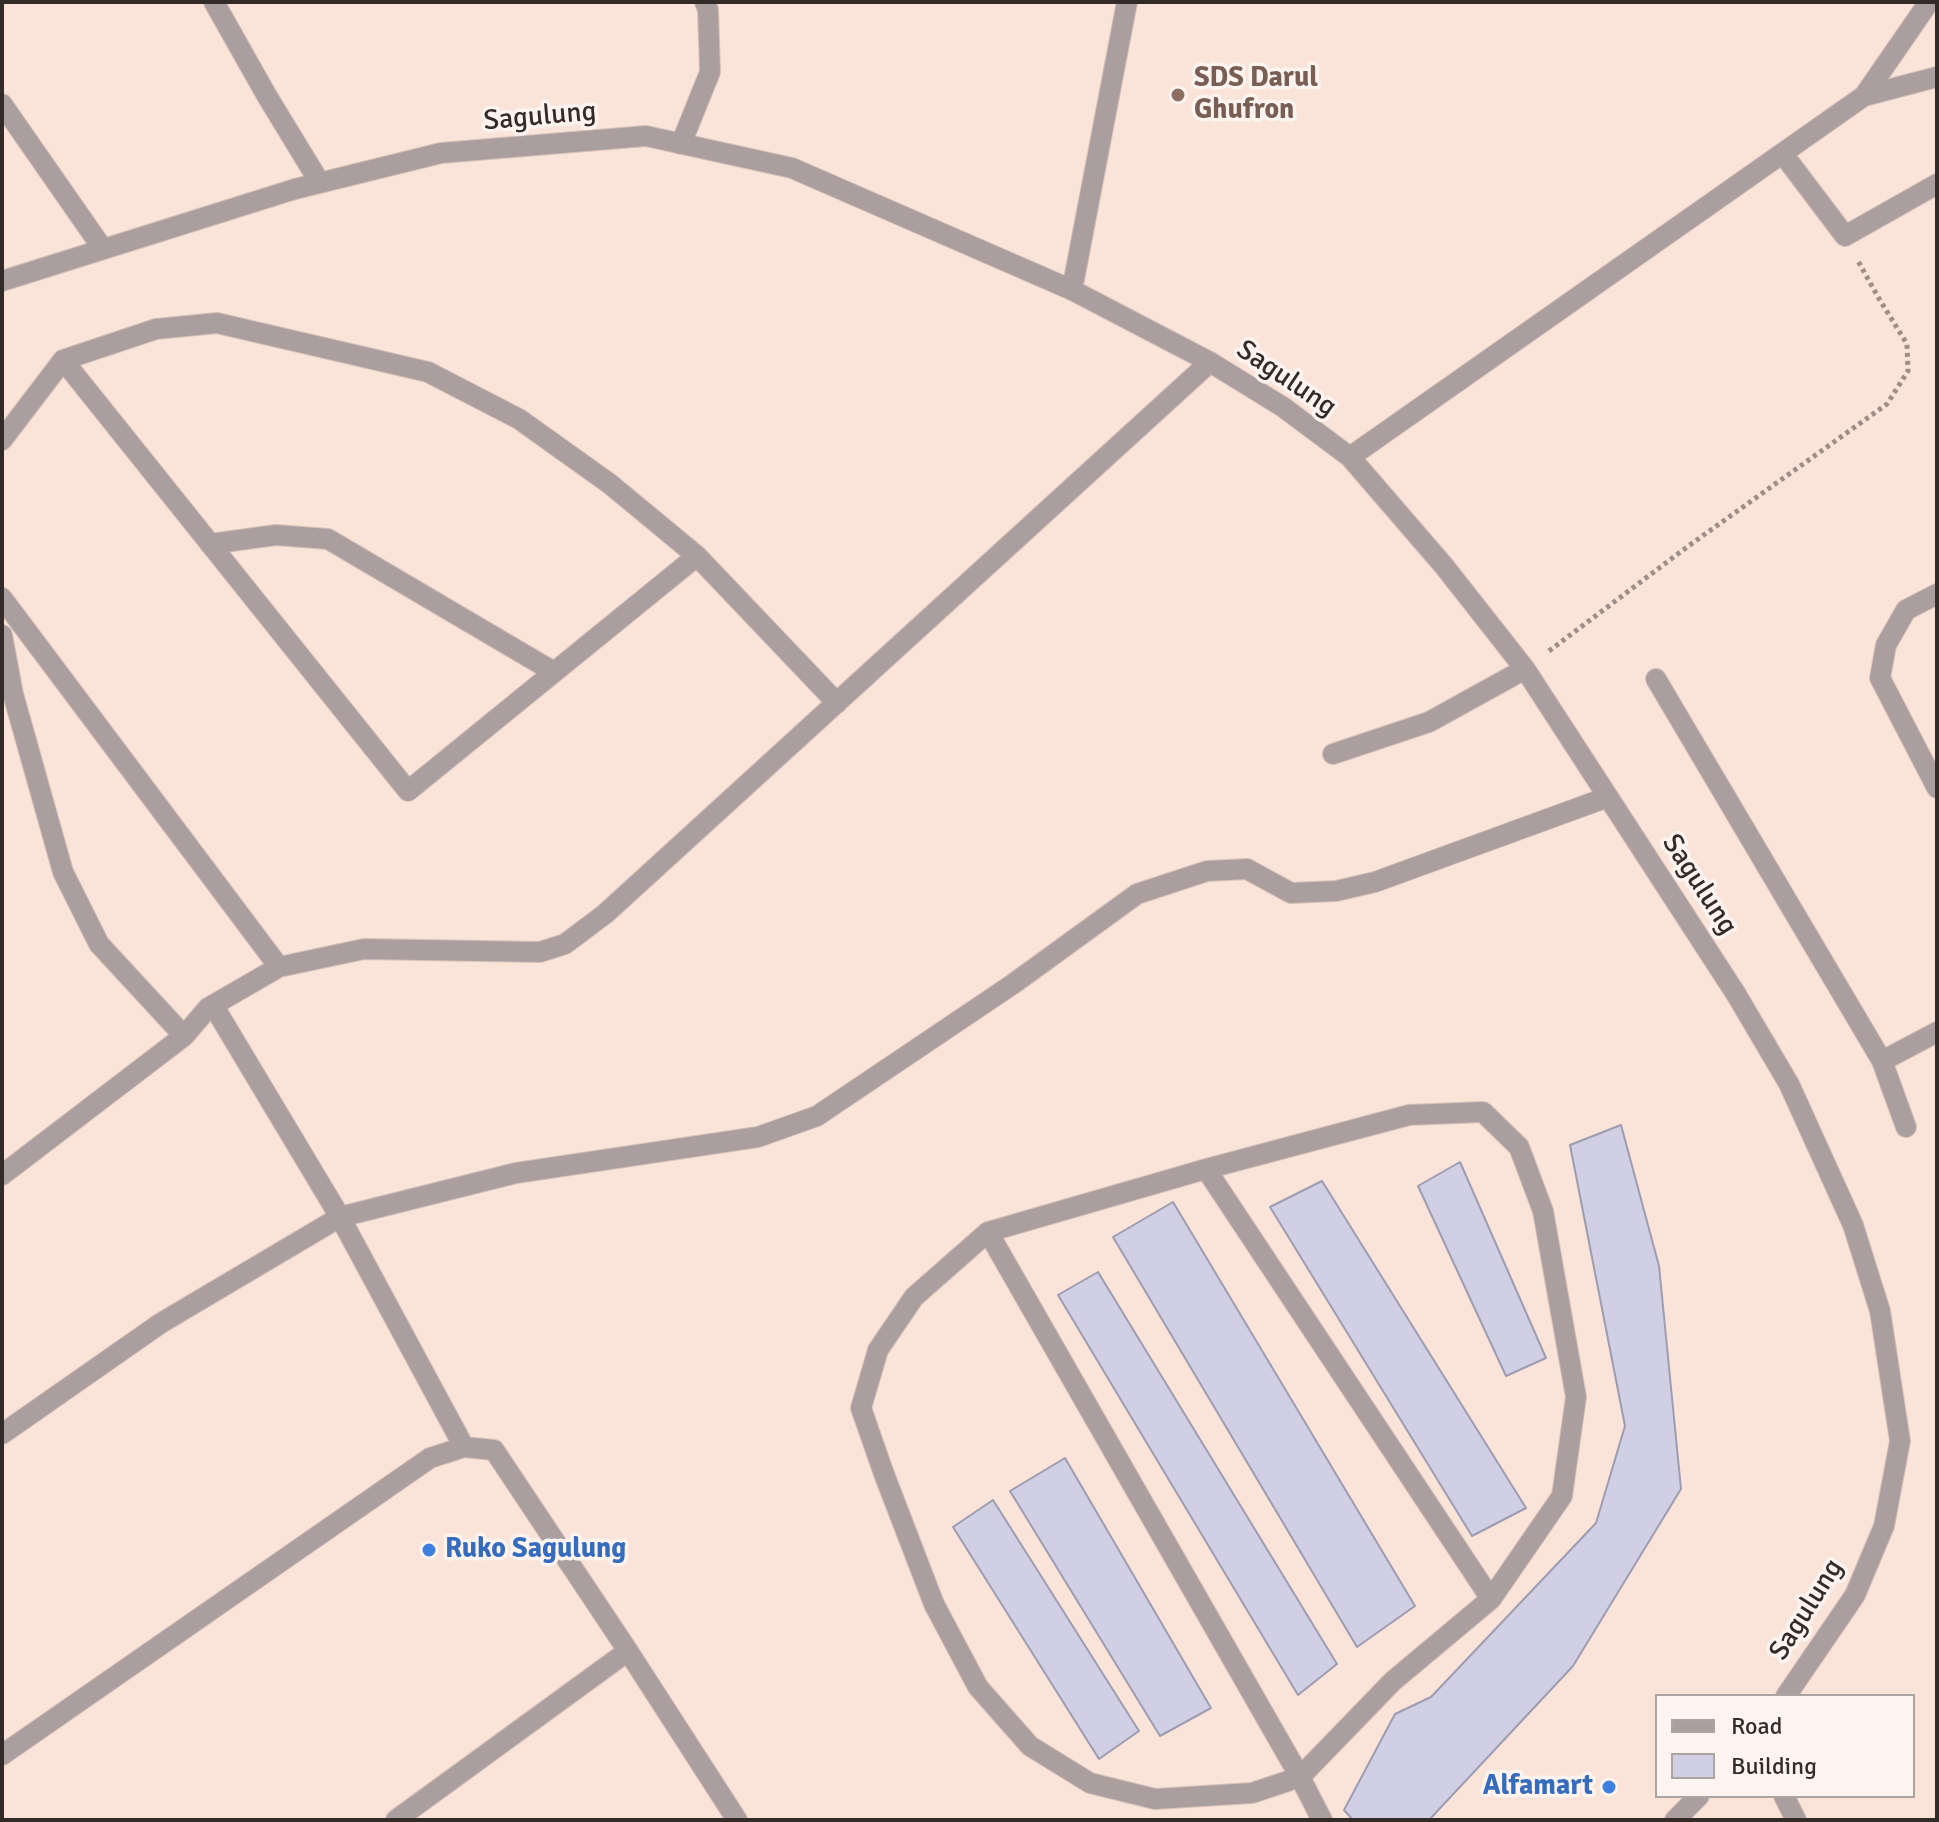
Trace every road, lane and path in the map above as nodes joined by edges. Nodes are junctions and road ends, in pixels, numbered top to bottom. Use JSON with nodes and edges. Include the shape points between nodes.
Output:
{"nodes":[{"id":1,"x":214,"y":2,"type":"edge"},
{"id":2,"x":705,"y":2,"type":"edge"},
{"id":3,"x":1127,"y":2,"type":"edge"},
{"id":4,"x":1929,"y":2,"type":"edge"},
{"id":5,"x":1937,"y":77,"type":"edge"},
{"id":6,"x":1864,"y":96,"type":"junction"},
{"id":7,"x":2,"y":104,"type":"edge"},
{"id":8,"x":681,"y":144,"type":"junction"},
{"id":9,"x":1783,"y":154,"type":"junction"},
{"id":10,"x":320,"y":183,"type":"junction"},
{"id":11,"x":1937,"y":184,"type":"edge"},
{"id":12,"x":1845,"y":236,"type":"junction"},
{"id":13,"x":103,"y":249,"type":"junction"},
{"id":14,"x":2,"y":281,"type":"edge"},
{"id":15,"x":1072,"y":290,"type":"junction"},
{"id":16,"x":63,"y":360,"type":"junction"},
{"id":17,"x":1210,"y":362,"type":"junction"},
{"id":18,"x":2,"y":440,"type":"edge"},
{"id":19,"x":1350,"y":457,"type":"junction"},
{"id":20,"x":210,"y":544,"type":"junction"},
{"id":21,"x":697,"y":556,"type":"junction"},
{"id":22,"x":1937,"y":594,"type":"edge"},
{"id":23,"x":2,"y":598,"type":"edge"},
{"id":24,"x":2,"y":635,"type":"edge"},
{"id":25,"x":1525,"y":669,"type":"junction"},
{"id":26,"x":554,"y":672,"type":"junction"},
{"id":27,"x":1656,"y":679,"type":"dead end"},
{"id":28,"x":837,"y":703,"type":"junction"},
{"id":29,"x":1333,"y":754,"type":"dead end"},
{"id":30,"x":1937,"y":788,"type":"edge"},
{"id":31,"x":1608,"y":797,"type":"junction"},
{"id":32,"x":279,"y":967,"type":"junction"},
{"id":33,"x":213,"y":1005,"type":"junction"},
{"id":34,"x":1937,"y":1032,"type":"edge"},
{"id":35,"x":184,"y":1036,"type":"junction"},
{"id":36,"x":1882,"y":1061,"type":"junction"},
{"id":37,"x":1906,"y":1127,"type":"dead end"},
{"id":38,"x":1206,"y":1169,"type":"junction"},
{"id":39,"x":3,"y":1171,"type":"edge"},
{"id":40,"x":340,"y":1217,"type":"junction"},
{"id":41,"x":988,"y":1232,"type":"junction"},
{"id":42,"x":2,"y":1434,"type":"edge"},
{"id":43,"x":464,"y":1447,"type":"junction"},
{"id":44,"x":1491,"y":1599,"type":"junction"},
{"id":45,"x":628,"y":1651,"type":"junction"},
{"id":46,"x":1787,"y":1694,"type":"edge"},
{"id":47,"x":2,"y":1755,"type":"edge"},
{"id":48,"x":1300,"y":1777,"type":"junction"},
{"id":49,"x":1697,"y":1798,"type":"edge"},
{"id":50,"x":1785,"y":1798,"type":"edge"},
{"id":51,"x":396,"y":1820,"type":"edge"},
{"id":52,"x":737,"y":1820,"type":"edge"},
{"id":53,"x":1322,"y":1820,"type":"edge"},
{"id":54,"x":1675,"y":1820,"type":"edge"},
{"id":55,"x":1796,"y":1820,"type":"edge"}],
"edges":[{"from":1,"to":10,"type":"street"},
{"from":2,"to":8,"type":"street","via":[[710,72]]},
{"from":3,"to":15,"type":"street"},
{"from":4,"to":6,"type":"street"},
{"from":5,"to":6,"type":"street"},
{"from":6,"to":9,"type":"street"},
{"from":7,"to":13,"type":"street"},
{"from":8,"to":10,"type":"street","name":"Sagulung","via":[[646,136],[441,153]]},
{"from":8,"to":15,"type":"street","name":"Sagulung","via":[[792,168]]},
{"from":9,"to":12,"type":"street"},
{"from":9,"to":19,"type":"street"},
{"from":10,"to":13,"type":"street","name":"Sagulung"},
{"from":11,"to":12,"type":"street"},
{"from":12,"to":25,"type":"path","via":[[1907,344],[1908,371],[1887,404]]},
{"from":13,"to":14,"type":"street","name":"Sagulung"},
{"from":15,"to":17,"type":"street","name":"Sagulung"},
{"from":16,"to":18,"type":"street"},
{"from":16,"to":20,"type":"street"},
{"from":16,"to":21,"type":"street","via":[[156,329],[217,323],[428,372],[519,419]]},
{"from":17,"to":19,"type":"street","name":"Sagulung"},
{"from":17,"to":28,"type":"street"},
{"from":19,"to":25,"type":"street","name":"Sagulung"},
{"from":20,"to":26,"type":"street","via":[[276,535],[328,539]]},
{"from":20,"to":26,"type":"street","via":[[408,791]]},
{"from":21,"to":26,"type":"street"},
{"from":21,"to":28,"type":"street"},
{"from":22,"to":30,"type":"street","via":[[1906,610],[1886,645],[1880,678]]},
{"from":23,"to":32,"type":"street"},
{"from":24,"to":35,"type":"street","via":[[13,694],[63,872],[99,944]]},
{"from":25,"to":29,"type":"street","via":[[1429,722]]},
{"from":25,"to":31,"type":"street","name":"Sagulung"},
{"from":27,"to":36,"type":"street"},
{"from":28,"to":32,"type":"street","via":[[605,914],[565,944],[540,952],[364,949]]},
{"from":31,"to":40,"type":"street","via":[[1375,882],[1336,891],[1291,893],[1247,869],[1207,871],[1137,894],[817,1116],[758,1137],[516,1173]]},
{"from":31,"to":46,"type":"street","name":"Sagulung","via":[[1789,1084],[1853,1225],[1880,1311],[1900,1441],[1884,1526],[1855,1595]]},
{"from":32,"to":33,"type":"street"},
{"from":33,"to":35,"type":"street"},
{"from":33,"to":40,"type":"street"},
{"from":34,"to":36,"type":"street"},
{"from":35,"to":39,"type":"street"},
{"from":36,"to":37,"type":"street"},
{"from":38,"to":41,"type":"street"},
{"from":38,"to":44,"type":"street"},
{"from":38,"to":44,"type":"street","via":[[1409,1115],[1483,1112],[1519,1147],[1543,1211],[1576,1397],[1562,1496]]},
{"from":40,"to":42,"type":"street","via":[[161,1323]]},
{"from":40,"to":43,"type":"street"},
{"from":41,"to":48,"type":"street"},
{"from":41,"to":48,"type":"street","via":[[914,1297],[878,1350],[861,1408],[934,1604],[978,1687],[1030,1746],[1090,1783],[1155,1799],[1252,1793]]},
{"from":43,"to":45,"type":"street","via":[[494,1450]]},
{"from":43,"to":47,"type":"street","via":[[430,1458]]},
{"from":44,"to":48,"type":"street","via":[[1393,1681]]},
{"from":45,"to":51,"type":"street"},
{"from":45,"to":52,"type":"street"},
{"from":48,"to":53,"type":"street"},
{"from":49,"to":54,"type":"street"},
{"from":50,"to":55,"type":"street"}]}
